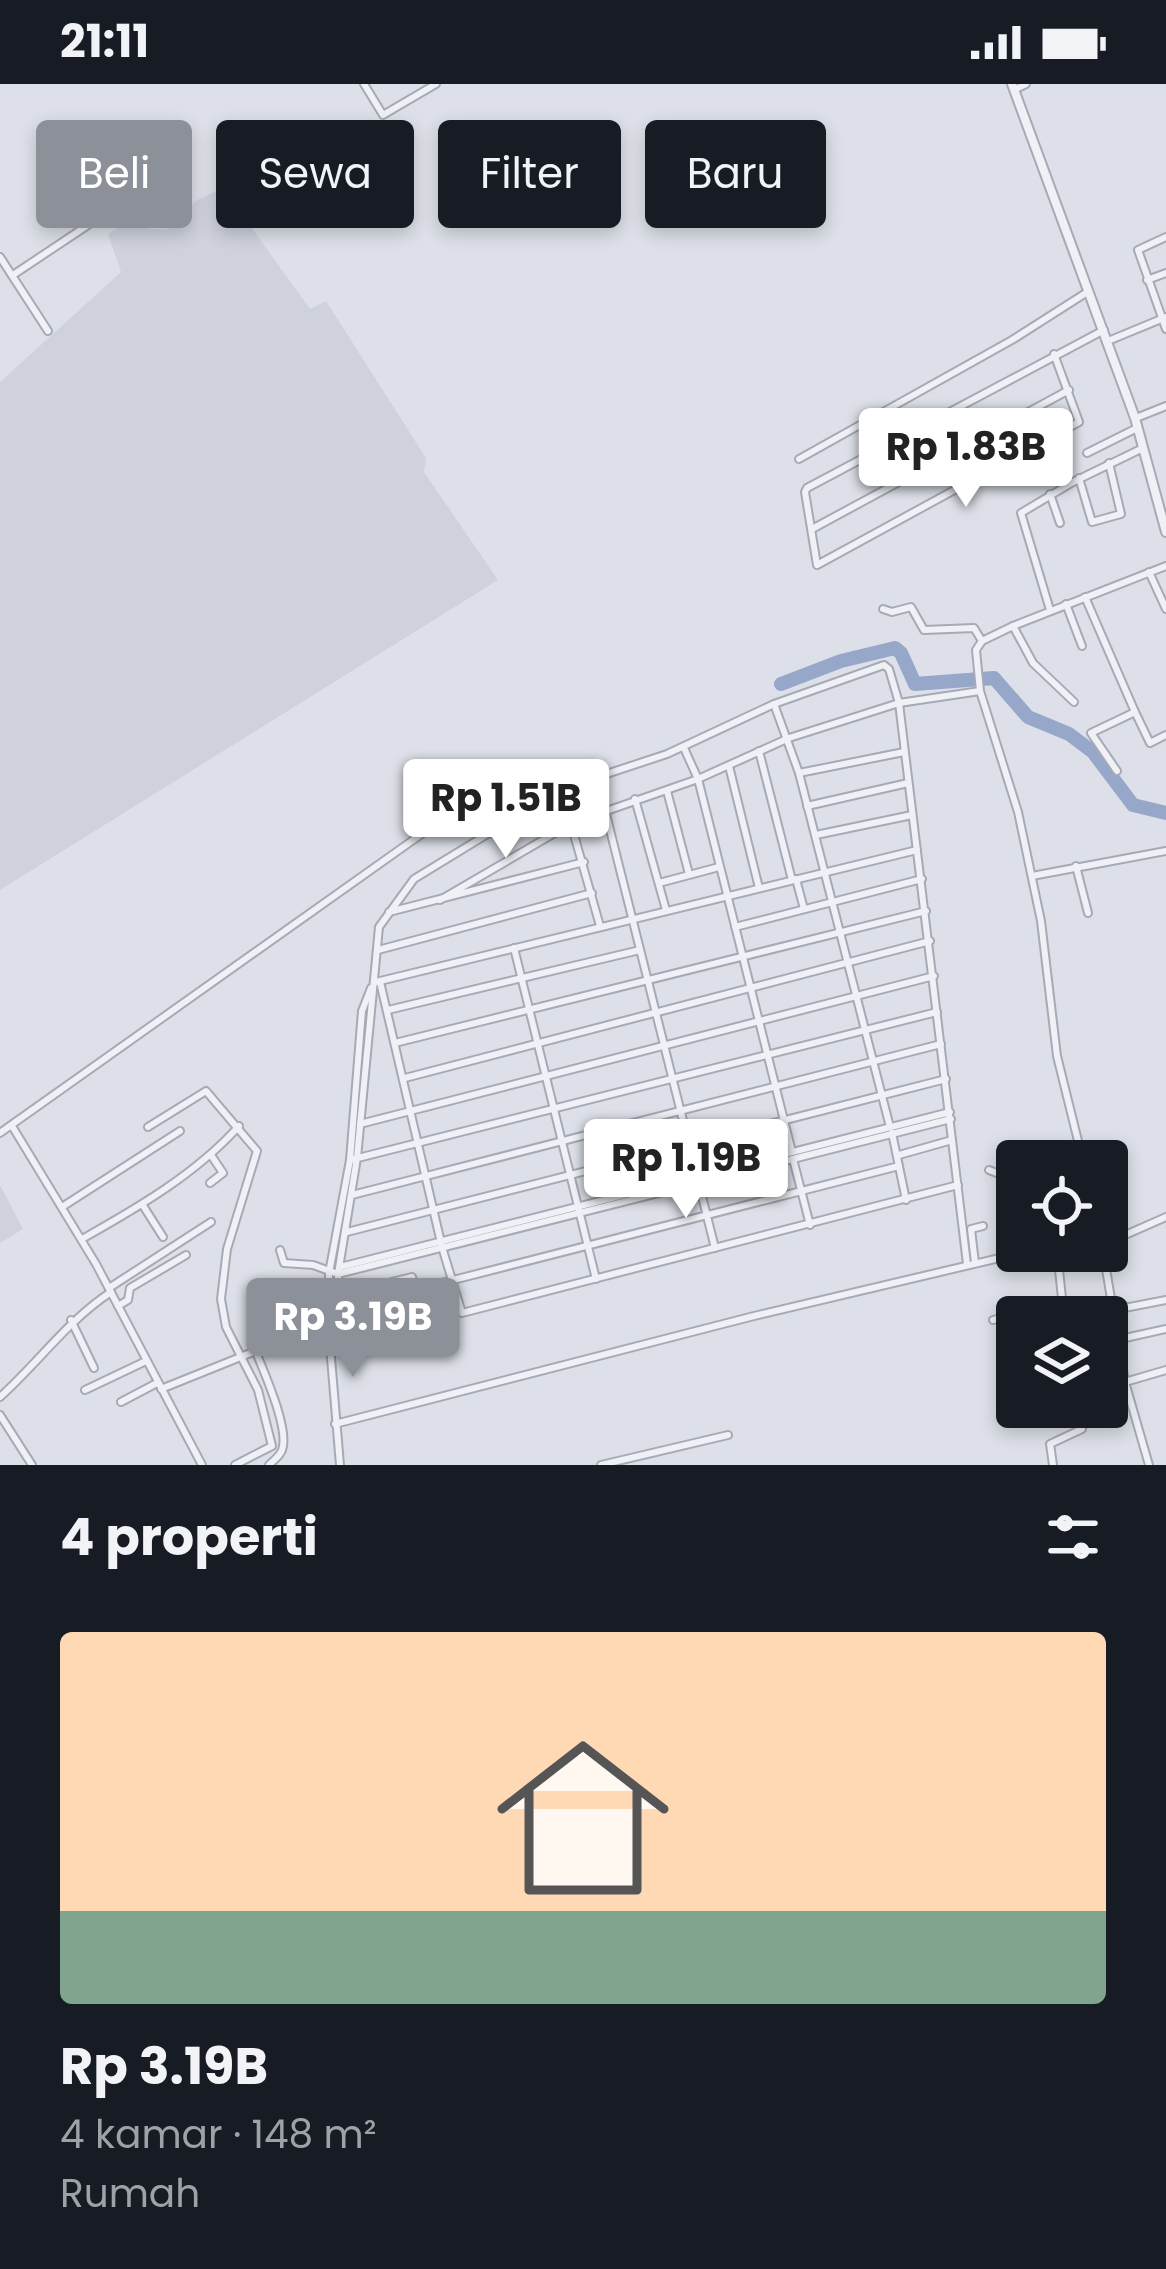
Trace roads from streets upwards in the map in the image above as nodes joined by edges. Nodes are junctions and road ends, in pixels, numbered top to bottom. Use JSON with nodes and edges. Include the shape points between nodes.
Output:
{"nodes":[{"id":1,"x":364,"y":84,"type":"edge"},
{"id":2,"x":436,"y":84,"type":"edge"},
{"id":3,"x":1026,"y":84,"type":"edge"},
{"id":4,"x":1013,"y":87,"type":"edge"},
{"id":5,"x":84,"y":228,"type":"edge"},
{"id":6,"x":1166,"y":237,"type":"edge"},
{"id":7,"x":0,"y":257,"type":"edge"},
{"id":8,"x":1166,"y":273,"type":"edge"},
{"id":9,"x":13,"y":275,"type":"junction"},
{"id":10,"x":1147,"y":280,"type":"junction"},
{"id":11,"x":1089,"y":291,"type":"junction"},
{"id":12,"x":1164,"y":318,"type":"edge"},
{"id":13,"x":1166,"y":328,"type":"edge"},
{"id":14,"x":49,"y":331,"type":"dead end"},
{"id":15,"x":1106,"y":335,"type":"junction"},
{"id":16,"x":1054,"y":354,"type":"junction"},
{"id":17,"x":1069,"y":390,"type":"junction"},
{"id":18,"x":1166,"y":406,"type":"edge"},
{"id":19,"x":1136,"y":423,"type":"junction"},
{"id":20,"x":923,"y":425,"type":"junction"},
{"id":21,"x":1143,"y":448,"type":"junction"},
{"id":22,"x":1087,"y":453,"type":"dead end"},
{"id":23,"x":799,"y":459,"type":"dead end"},
{"id":24,"x":944,"y":460,"type":"junction"},
{"id":25,"x":1109,"y":463,"type":"junction"},
{"id":26,"x":1079,"y":478,"type":"junction"},
{"id":27,"x":960,"y":490,"type":"junction"},
{"id":28,"x":1049,"y":494,"type":"junction"},
{"id":29,"x":1060,"y":523,"type":"dead end"},
{"id":30,"x":812,"y":529,"type":"junction"},
{"id":31,"x":1166,"y":532,"type":"edge"},
{"id":32,"x":1166,"y":566,"type":"edge"},
{"id":33,"x":1149,"y":572,"type":"junction"},
{"id":34,"x":1085,"y":597,"type":"junction"},
{"id":35,"x":1066,"y":604,"type":"junction"},
{"id":36,"x":883,"y":609,"type":"dead end"},
{"id":37,"x":1166,"y":609,"type":"edge"},
{"id":38,"x":1050,"y":610,"type":"junction"},
{"id":39,"x":1013,"y":626,"type":"junction"},
{"id":40,"x":982,"y":641,"type":"junction"},
{"id":41,"x":1082,"y":646,"type":"dead end"},
{"id":42,"x":979,"y":686,"type":"junction"},
{"id":43,"x":1074,"y":702,"type":"dead end"},
{"id":44,"x":899,"y":703,"type":"junction"},
{"id":45,"x":774,"y":704,"type":"junction"},
{"id":46,"x":1135,"y":712,"type":"junction"},
{"id":47,"x":1166,"y":735,"type":"edge"},
{"id":48,"x":789,"y":738,"type":"junction"},
{"id":49,"x":684,"y":748,"type":"junction"},
{"id":50,"x":759,"y":751,"type":"junction"},
{"id":51,"x":904,"y":752,"type":"junction"},
{"id":52,"x":729,"y":766,"type":"junction"},
{"id":53,"x":1118,"y":771,"type":"dead end"},
{"id":54,"x":799,"y":772,"type":"junction"},
{"id":55,"x":698,"y":779,"type":"junction"},
{"id":56,"x":908,"y":783,"type":"junction"},
{"id":57,"x":667,"y":789,"type":"junction"},
{"id":58,"x":560,"y":790,"type":"junction"},
{"id":59,"x":635,"y":800,"type":"junction"},
{"id":60,"x":807,"y":806,"type":"junction"},
{"id":61,"x":605,"y":810,"type":"junction"},
{"id":62,"x":912,"y":814,"type":"junction"},
{"id":63,"x":572,"y":824,"type":"junction"},
{"id":64,"x":423,"y":833,"type":"dead end"},
{"id":65,"x":814,"y":835,"type":"junction"},
{"id":66,"x":917,"y":850,"type":"junction"},
{"id":67,"x":1166,"y":850,"type":"edge"},
{"id":68,"x":584,"y":862,"type":"junction"},
{"id":69,"x":1076,"y":866,"type":"junction"},
{"id":70,"x":719,"y":867,"type":"junction"},
{"id":71,"x":825,"y":872,"type":"junction"},
{"id":72,"x":689,"y":874,"type":"junction"},
{"id":73,"x":1032,"y":876,"type":"junction"},
{"id":74,"x":922,"y":879,"type":"junction"},
{"id":75,"x":794,"y":880,"type":"junction"},
{"id":76,"x":658,"y":883,"type":"junction"},
{"id":77,"x":759,"y":888,"type":"junction"},
{"id":78,"x":592,"y":893,"type":"junction"},
{"id":79,"x":728,"y":896,"type":"junction"},
{"id":80,"x":440,"y":900,"type":"junction"},
{"id":81,"x":833,"y":902,"type":"junction"},
{"id":82,"x":804,"y":908,"type":"junction"},
{"id":83,"x":666,"y":910,"type":"junction"},
{"id":84,"x":926,"y":911,"type":"junction"},
{"id":85,"x":386,"y":913,"type":"junction"},
{"id":86,"x":1088,"y":913,"type":"dead end"},
{"id":87,"x":633,"y":918,"type":"junction"},
{"id":88,"x":600,"y":926,"type":"junction"},
{"id":89,"x":735,"y":927,"type":"junction"},
{"id":90,"x":840,"y":931,"type":"junction"},
{"id":91,"x":930,"y":941,"type":"junction"},
{"id":92,"x":514,"y":948,"type":"junction"},
{"id":93,"x":378,"y":950,"type":"junction"},
{"id":94,"x":640,"y":950,"type":"junction"},
{"id":95,"x":743,"y":956,"type":"junction"},
{"id":96,"x":848,"y":964,"type":"junction"},
{"id":97,"x":934,"y":976,"type":"junction"},
{"id":98,"x":647,"y":979,"type":"junction"},
{"id":99,"x":521,"y":980,"type":"junction"},
{"id":100,"x":375,"y":981,"type":"junction"},
{"id":101,"x":752,"y":988,"type":"junction"},
{"id":102,"x":856,"y":997,"type":"junction"},
{"id":103,"x":388,"y":1010,"type":"junction"},
{"id":104,"x":529,"y":1011,"type":"junction"},
{"id":105,"x":938,"y":1012,"type":"junction"},
{"id":106,"x":655,"y":1013,"type":"junction"},
{"id":107,"x":760,"y":1023,"type":"junction"},
{"id":108,"x":863,"y":1030,"type":"junction"},
{"id":109,"x":395,"y":1043,"type":"junction"},
{"id":110,"x":537,"y":1044,"type":"junction"},
{"id":111,"x":940,"y":1044,"type":"junction"},
{"id":112,"x":664,"y":1045,"type":"junction"},
{"id":113,"x":767,"y":1054,"type":"junction"},
{"id":114,"x":872,"y":1064,"type":"junction"},
{"id":115,"x":403,"y":1078,"type":"junction"},
{"id":116,"x":545,"y":1078,"type":"junction"},
{"id":117,"x":672,"y":1078,"type":"junction"},
{"id":118,"x":946,"y":1079,"type":"junction"},
{"id":119,"x":776,"y":1088,"type":"junction"},
{"id":120,"x":880,"y":1098,"type":"junction"},
{"id":121,"x":412,"y":1110,"type":"junction"},
{"id":122,"x":554,"y":1110,"type":"junction"},
{"id":123,"x":679,"y":1113,"type":"junction"},
{"id":124,"x":951,"y":1116,"type":"junction"},
{"id":125,"x":785,"y":1121,"type":"junction"},
{"id":126,"x":360,"y":1124,"type":"junction"},
{"id":127,"x":12,"y":1126,"type":"junction"},
{"id":128,"x":239,"y":1126,"type":"junction"},
{"id":129,"x":148,"y":1127,"type":"dead end"},
{"id":130,"x":891,"y":1130,"type":"junction"},
{"id":131,"x":180,"y":1131,"type":"dead end"},
{"id":132,"x":0,"y":1133,"type":"edge"},
{"id":133,"x":952,"y":1140,"type":"junction"},
{"id":134,"x":1078,"y":1140,"type":"edge"},
{"id":135,"x":419,"y":1143,"type":"junction"},
{"id":136,"x":561,"y":1143,"type":"junction"},
{"id":137,"x":688,"y":1146,"type":"junction"},
{"id":138,"x":211,"y":1155,"type":"junction"},
{"id":139,"x":793,"y":1155,"type":"junction"},
{"id":140,"x":898,"y":1155,"type":"junction"},
{"id":141,"x":353,"y":1159,"type":"junction"},
{"id":142,"x":899,"y":1166,"type":"junction"},
{"id":143,"x":989,"y":1170,"type":"dead end"},
{"id":144,"x":996,"y":1172,"type":"edge"},
{"id":145,"x":425,"y":1177,"type":"junction"},
{"id":146,"x":570,"y":1177,"type":"junction"},
{"id":147,"x":696,"y":1180,"type":"junction"},
{"id":148,"x":210,"y":1184,"type":"dead end"},
{"id":149,"x":958,"y":1185,"type":"junction"},
{"id":150,"x":802,"y":1192,"type":"junction"},
{"id":151,"x":352,"y":1195,"type":"junction"},
{"id":152,"x":907,"y":1201,"type":"junction"},
{"id":153,"x":141,"y":1203,"type":"junction"},
{"id":154,"x":62,"y":1207,"type":"junction"},
{"id":155,"x":433,"y":1210,"type":"junction"},
{"id":156,"x":579,"y":1210,"type":"junction"},
{"id":157,"x":706,"y":1216,"type":"junction"},
{"id":158,"x":1166,"y":1217,"type":"edge"},
{"id":159,"x":212,"y":1222,"type":"dead end"},
{"id":160,"x":810,"y":1226,"type":"junction"},
{"id":161,"x":983,"y":1226,"type":"dead end"},
{"id":162,"x":347,"y":1232,"type":"junction"},
{"id":163,"x":1128,"y":1236,"type":"edge"},
{"id":164,"x":163,"y":1237,"type":"dead end"},
{"id":165,"x":81,"y":1239,"type":"junction"},
{"id":166,"x":441,"y":1244,"type":"junction"},
{"id":167,"x":588,"y":1246,"type":"junction"},
{"id":168,"x":280,"y":1250,"type":"dead end"},
{"id":169,"x":715,"y":1250,"type":"junction"},
{"id":170,"x":186,"y":1255,"type":"dead end"},
{"id":171,"x":996,"y":1258,"type":"edge"},
{"id":172,"x":971,"y":1263,"type":"junction"},
{"id":173,"x":336,"y":1271,"type":"junction"},
{"id":174,"x":596,"y":1280,"type":"junction"},
{"id":175,"x":451,"y":1282,"type":"junction"},
{"id":176,"x":277,"y":1284,"type":"dead end"},
{"id":177,"x":418,"y":1289,"type":"junction"},
{"id":178,"x":110,"y":1290,"type":"junction"},
{"id":179,"x":333,"y":1296,"type":"junction"},
{"id":180,"x":1166,"y":1300,"type":"edge"},
{"id":181,"x":118,"y":1306,"type":"junction"},
{"id":182,"x":1128,"y":1307,"type":"edge"},
{"id":183,"x":996,"y":1319,"type":"edge"},
{"id":184,"x":71,"y":1320,"type":"junction"},
{"id":185,"x":993,"y":1320,"type":"dead end"},
{"id":186,"x":426,"y":1322,"type":"dead end"},
{"id":187,"x":1166,"y":1329,"type":"edge"},
{"id":188,"x":329,"y":1334,"type":"junction"},
{"id":189,"x":1128,"y":1338,"type":"edge"},
{"id":190,"x":283,"y":1343,"type":"junction"},
{"id":191,"x":254,"y":1352,"type":"junction"},
{"id":192,"x":242,"y":1357,"type":"junction"},
{"id":193,"x":146,"y":1361,"type":"junction"},
{"id":194,"x":94,"y":1368,"type":"dead end"},
{"id":195,"x":1166,"y":1370,"type":"edge"},
{"id":196,"x":1128,"y":1381,"type":"edge"},
{"id":197,"x":159,"y":1386,"type":"junction"},
{"id":198,"x":85,"y":1390,"type":"dead end"},
{"id":199,"x":1128,"y":1392,"type":"edge"},
{"id":200,"x":0,"y":1397,"type":"edge"},
{"id":201,"x":121,"y":1402,"type":"dead end"},
{"id":202,"x":0,"y":1414,"type":"edge"},
{"id":203,"x":335,"y":1424,"type":"junction"},
{"id":204,"x":1082,"y":1428,"type":"edge"},
{"id":205,"x":728,"y":1435,"type":"dead end"},
{"id":206,"x":32,"y":1465,"type":"edge"},
{"id":207,"x":202,"y":1465,"type":"edge"},
{"id":208,"x":235,"y":1465,"type":"edge"},
{"id":209,"x":269,"y":1465,"type":"edge"},
{"id":210,"x":340,"y":1465,"type":"edge"},
{"id":211,"x":601,"y":1465,"type":"edge"},
{"id":212,"x":1053,"y":1465,"type":"edge"},
{"id":213,"x":1149,"y":1465,"type":"edge"}],
"edges":[{"from":1,"to":2,"type":"street","via":[[383,115]]},
{"from":3,"to":4,"type":"street"},
{"from":4,"to":11,"type":"street"},
{"from":5,"to":9,"type":"street"},
{"from":6,"to":10,"type":"street","via":[[1138,248]]},
{"from":7,"to":9,"type":"street"},
{"from":8,"to":10,"type":"street"},
{"from":9,"to":14,"type":"street"},
{"from":10,"to":12,"type":"street"},
{"from":11,"to":15,"type":"street"},
{"from":11,"to":23,"type":"street"},
{"from":12,"to":13,"type":"street"},
{"from":12,"to":15,"type":"street"},
{"from":15,"to":16,"type":"street"},
{"from":15,"to":19,"type":"street"},
{"from":16,"to":17,"type":"street"},
{"from":16,"to":20,"type":"street"},
{"from":17,"to":24,"type":"street"},
{"from":17,"to":27,"type":"street","via":[[1079,422]]},
{"from":18,"to":19,"type":"street"},
{"from":19,"to":21,"type":"street"},
{"from":19,"to":22,"type":"street"},
{"from":20,"to":24,"type":"street"},
{"from":20,"to":30,"type":"street","via":[[807,488]]},
{"from":21,"to":25,"type":"street"},
{"from":21,"to":31,"type":"street"},
{"from":24,"to":27,"type":"street"},
{"from":24,"to":30,"type":"street"},
{"from":25,"to":26,"type":"street"},
{"from":25,"to":26,"type":"street","via":[[1121,514],[1092,522]]},
{"from":26,"to":28,"type":"street"},
{"from":27,"to":30,"type":"street","via":[[821,566]]},
{"from":28,"to":29,"type":"street"},
{"from":28,"to":38,"type":"street","via":[[1021,515]]},
{"from":32,"to":33,"type":"street"},
{"from":33,"to":34,"type":"street"},
{"from":33,"to":37,"type":"street"},
{"from":34,"to":35,"type":"street"},
{"from":34,"to":46,"type":"street"},
{"from":35,"to":38,"type":"street"},
{"from":35,"to":41,"type":"street"},
{"from":36,"to":40,"type":"street","via":[[911,608],[924,630],[974,628]]},
{"from":38,"to":39,"type":"street"},
{"from":39,"to":40,"type":"street"},
{"from":39,"to":43,"type":"street","via":[[1033,663]]},
{"from":40,"to":42,"type":"street"},
{"from":42,"to":44,"type":"street"},
{"from":42,"to":73,"type":"street"},
{"from":44,"to":45,"type":"street","via":[[886,665]]},
{"from":44,"to":48,"type":"street"},
{"from":44,"to":51,"type":"street"},
{"from":45,"to":48,"type":"street"},
{"from":45,"to":49,"type":"street"},
{"from":46,"to":47,"type":"street","via":[[1150,743]]},
{"from":46,"to":53,"type":"street","via":[[1090,733]]},
{"from":48,"to":50,"type":"street"},
{"from":48,"to":54,"type":"street"},
{"from":49,"to":55,"type":"street"},
{"from":49,"to":58,"type":"street"},
{"from":50,"to":52,"type":"street"},
{"from":50,"to":75,"type":"street"},
{"from":51,"to":54,"type":"street"},
{"from":51,"to":56,"type":"street"},
{"from":52,"to":55,"type":"street"},
{"from":52,"to":77,"type":"street"},
{"from":54,"to":60,"type":"street"},
{"from":55,"to":57,"type":"street"},
{"from":55,"to":70,"type":"street"},
{"from":56,"to":60,"type":"street"},
{"from":56,"to":62,"type":"street"},
{"from":57,"to":59,"type":"street"},
{"from":57,"to":72,"type":"street"},
{"from":58,"to":63,"type":"street"},
{"from":58,"to":85,"type":"street","via":[[425,869]]},
{"from":59,"to":61,"type":"street"},
{"from":59,"to":76,"type":"street"},
{"from":60,"to":65,"type":"street"},
{"from":61,"to":63,"type":"street"},
{"from":61,"to":87,"type":"street"},
{"from":62,"to":65,"type":"street"},
{"from":62,"to":66,"type":"street"},
{"from":63,"to":68,"type":"street"},
{"from":63,"to":80,"type":"street"},
{"from":64,"to":127,"type":"street"},
{"from":65,"to":71,"type":"street"},
{"from":66,"to":71,"type":"street"},
{"from":66,"to":74,"type":"street"},
{"from":67,"to":69,"type":"street"},
{"from":68,"to":78,"type":"street"},
{"from":68,"to":80,"type":"street"},
{"from":69,"to":73,"type":"street"},
{"from":69,"to":86,"type":"street"},
{"from":70,"to":72,"type":"street"},
{"from":70,"to":79,"type":"street"},
{"from":71,"to":75,"type":"street"},
{"from":71,"to":81,"type":"street"},
{"from":72,"to":76,"type":"street"},
{"from":73,"to":134,"type":"street","via":[[1057,1057]]},
{"from":74,"to":81,"type":"street"},
{"from":74,"to":84,"type":"street"},
{"from":75,"to":77,"type":"street"},
{"from":75,"to":82,"type":"street"},
{"from":76,"to":83,"type":"street"},
{"from":77,"to":79,"type":"street"},
{"from":78,"to":88,"type":"street"},
{"from":78,"to":93,"type":"street"},
{"from":79,"to":83,"type":"street"},
{"from":79,"to":89,"type":"street"},
{"from":80,"to":85,"type":"street"},
{"from":81,"to":82,"type":"street"},
{"from":81,"to":90,"type":"street"},
{"from":82,"to":89,"type":"street"},
{"from":83,"to":87,"type":"street"},
{"from":84,"to":90,"type":"street"},
{"from":84,"to":91,"type":"street"},
{"from":85,"to":93,"type":"street"},
{"from":87,"to":88,"type":"street"},
{"from":87,"to":94,"type":"street"},
{"from":88,"to":92,"type":"street"},
{"from":89,"to":95,"type":"street"},
{"from":90,"to":95,"type":"street"},
{"from":90,"to":96,"type":"street"},
{"from":91,"to":96,"type":"street"},
{"from":91,"to":97,"type":"street"},
{"from":92,"to":99,"type":"street"},
{"from":92,"to":100,"type":"street"},
{"from":93,"to":100,"type":"street"},
{"from":94,"to":98,"type":"street"},
{"from":94,"to":99,"type":"street"},
{"from":95,"to":98,"type":"street"},
{"from":95,"to":101,"type":"street"},
{"from":96,"to":101,"type":"street"},
{"from":96,"to":102,"type":"street"},
{"from":97,"to":102,"type":"street"},
{"from":97,"to":105,"type":"street"},
{"from":98,"to":104,"type":"street"},
{"from":98,"to":106,"type":"street"},
{"from":99,"to":103,"type":"street"},
{"from":99,"to":104,"type":"street"},
{"from":100,"to":103,"type":"street"},
{"from":100,"to":126,"type":"street"},
{"from":100,"to":141,"type":"street","via":[[362,1011]]},
{"from":101,"to":106,"type":"street"},
{"from":101,"to":107,"type":"street"},
{"from":102,"to":107,"type":"street"},
{"from":102,"to":108,"type":"street"},
{"from":103,"to":109,"type":"street"},
{"from":104,"to":109,"type":"street"},
{"from":104,"to":110,"type":"street"},
{"from":105,"to":108,"type":"street"},
{"from":105,"to":111,"type":"street"},
{"from":106,"to":110,"type":"street"},
{"from":106,"to":112,"type":"street"},
{"from":107,"to":112,"type":"street"},
{"from":107,"to":113,"type":"street"},
{"from":108,"to":113,"type":"street"},
{"from":108,"to":114,"type":"street"},
{"from":109,"to":115,"type":"street"},
{"from":110,"to":115,"type":"street"},
{"from":110,"to":116,"type":"street"},
{"from":111,"to":114,"type":"street"},
{"from":111,"to":118,"type":"street"},
{"from":112,"to":116,"type":"street"},
{"from":112,"to":117,"type":"street"},
{"from":113,"to":117,"type":"street"},
{"from":113,"to":119,"type":"street"},
{"from":114,"to":119,"type":"street"},
{"from":114,"to":120,"type":"street"},
{"from":115,"to":121,"type":"street"},
{"from":116,"to":121,"type":"street"},
{"from":116,"to":122,"type":"street"},
{"from":117,"to":122,"type":"street"},
{"from":117,"to":123,"type":"street"},
{"from":118,"to":120,"type":"street"},
{"from":118,"to":124,"type":"street"},
{"from":119,"to":123,"type":"street"},
{"from":119,"to":125,"type":"street"},
{"from":120,"to":125,"type":"street"},
{"from":120,"to":130,"type":"street"},
{"from":121,"to":126,"type":"street"},
{"from":121,"to":135,"type":"street"},
{"from":122,"to":135,"type":"street"},
{"from":122,"to":136,"type":"street"},
{"from":123,"to":136,"type":"street"},
{"from":123,"to":137,"type":"street"},
{"from":124,"to":130,"type":"street"},
{"from":124,"to":133,"type":"street"},
{"from":125,"to":137,"type":"street"},
{"from":125,"to":139,"type":"street"},
{"from":126,"to":141,"type":"street"},
{"from":127,"to":132,"type":"street"},
{"from":127,"to":154,"type":"street"},
{"from":128,"to":129,"type":"street","via":[[203,1091]]},
{"from":128,"to":138,"type":"street"},
{"from":128,"to":192,"type":"street","via":[[258,1154],[227,1249],[221,1299]]},
{"from":130,"to":139,"type":"street"},
{"from":130,"to":140,"type":"street"},
{"from":131,"to":154,"type":"street"},
{"from":133,"to":140,"type":"street"},
{"from":133,"to":149,"type":"street"},
{"from":135,"to":141,"type":"street"},
{"from":135,"to":145,"type":"street"},
{"from":136,"to":145,"type":"street"},
{"from":136,"to":146,"type":"street"},
{"from":137,"to":146,"type":"street"},
{"from":137,"to":147,"type":"street"},
{"from":138,"to":148,"type":"street","via":[[223,1173]]},
{"from":138,"to":153,"type":"street"},
{"from":139,"to":147,"type":"street"},
{"from":139,"to":150,"type":"street"},
{"from":140,"to":142,"type":"street"},
{"from":141,"to":151,"type":"street"},
{"from":141,"to":173,"type":"street"},
{"from":142,"to":150,"type":"street"},
{"from":142,"to":152,"type":"street"},
{"from":143,"to":144,"type":"street"},
{"from":145,"to":151,"type":"street"},
{"from":145,"to":155,"type":"street"},
{"from":146,"to":155,"type":"street"},
{"from":146,"to":156,"type":"street"},
{"from":147,"to":156,"type":"street"},
{"from":147,"to":157,"type":"street"},
{"from":149,"to":152,"type":"street"},
{"from":149,"to":172,"type":"street"},
{"from":150,"to":157,"type":"street"},
{"from":150,"to":160,"type":"street"},
{"from":151,"to":162,"type":"street"},
{"from":152,"to":160,"type":"street"},
{"from":153,"to":164,"type":"street"},
{"from":153,"to":165,"type":"street"},
{"from":154,"to":165,"type":"street"},
{"from":155,"to":162,"type":"street"},
{"from":155,"to":166,"type":"street"},
{"from":156,"to":166,"type":"street"},
{"from":156,"to":167,"type":"street"},
{"from":157,"to":167,"type":"street"},
{"from":157,"to":169,"type":"street"},
{"from":158,"to":163,"type":"street"},
{"from":159,"to":178,"type":"street"},
{"from":160,"to":169,"type":"street"},
{"from":161,"to":172,"type":"street","via":[[971,1229]]},
{"from":162,"to":173,"type":"street"},
{"from":165,"to":178,"type":"street"},
{"from":166,"to":173,"type":"street"},
{"from":166,"to":175,"type":"street"},
{"from":167,"to":174,"type":"street"},
{"from":167,"to":175,"type":"street"},
{"from":168,"to":173,"type":"street","via":[[284,1263]]},
{"from":169,"to":174,"type":"street"},
{"from":170,"to":181,"type":"street","via":[[130,1288]]},
{"from":171,"to":172,"type":"street"},
{"from":172,"to":203,"type":"street"},
{"from":173,"to":179,"type":"street"},
{"from":174,"to":175,"type":"street","via":[[464,1313]]},
{"from":175,"to":177,"type":"street"},
{"from":176,"to":190,"type":"street"},
{"from":177,"to":179,"type":"street","via":[[409,1277]]},
{"from":177,"to":186,"type":"street"},
{"from":178,"to":181,"type":"street"},
{"from":178,"to":184,"type":"street"},
{"from":179,"to":188,"type":"street"},
{"from":180,"to":182,"type":"street"},
{"from":181,"to":193,"type":"street"},
{"from":183,"to":185,"type":"street"},
{"from":184,"to":194,"type":"street"},
{"from":184,"to":200,"type":"street"},
{"from":187,"to":189,"type":"street"},
{"from":188,"to":190,"type":"street"},
{"from":188,"to":203,"type":"street"},
{"from":190,"to":191,"type":"street"},
{"from":191,"to":192,"type":"street"},
{"from":191,"to":209,"type":"street","via":[[285,1443]]},
{"from":192,"to":197,"type":"street"},
{"from":192,"to":208,"type":"street","via":[[272,1446]]},
{"from":193,"to":197,"type":"street"},
{"from":193,"to":198,"type":"street"},
{"from":195,"to":196,"type":"street"},
{"from":197,"to":201,"type":"street"},
{"from":197,"to":207,"type":"street"},
{"from":199,"to":213,"type":"street"},
{"from":202,"to":206,"type":"street"},
{"from":203,"to":210,"type":"street"},
{"from":204,"to":212,"type":"street","via":[[1050,1444]]},
{"from":205,"to":211,"type":"street"}]}
